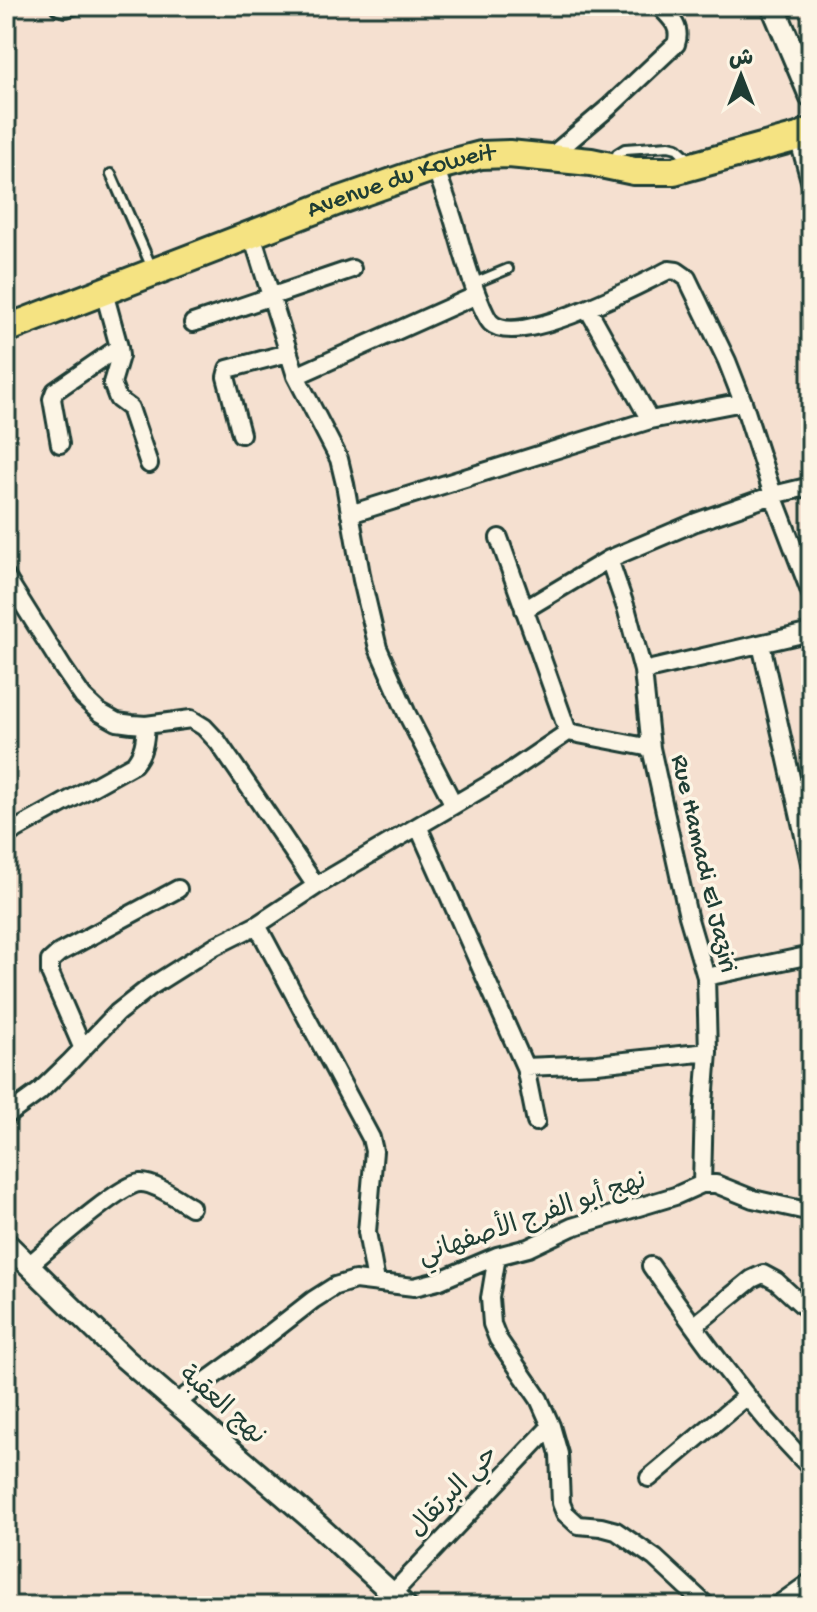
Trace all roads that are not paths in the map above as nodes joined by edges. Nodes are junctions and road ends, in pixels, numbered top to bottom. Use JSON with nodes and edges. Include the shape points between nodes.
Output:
{"nodes":[{"id":1,"x":59,"y":6,"type":"edge"},
{"id":2,"x":73,"y":6,"type":"edge"},
{"id":3,"x":659,"y":6,"type":"edge"},
{"id":4,"x":773,"y":6,"type":"edge"},
{"id":5,"x":811,"y":96,"type":"edge"},
{"id":6,"x":804,"y":134,"type":"edge"},
{"id":7,"x":549,"y":158,"type":"junction"},
{"id":8,"x":435,"y":167,"type":"junction"},
{"id":9,"x":111,"y":174,"type":"dead end"},
{"id":10,"x":811,"y":184,"type":"edge"},
{"id":11,"x":252,"y":235,"type":"junction"},
{"id":12,"x":352,"y":269,"type":"dead end"},
{"id":13,"x":508,"y":269,"type":"dead end"},
{"id":14,"x":154,"y":273,"type":"junction"},
{"id":15,"x":474,"y":289,"type":"junction"},
{"id":16,"x":104,"y":292,"type":"junction"},
{"id":17,"x":272,"y":297,"type":"junction"},
{"id":18,"x":588,"y":309,"type":"junction"},
{"id":19,"x":193,"y":323,"type":"dead end"},
{"id":20,"x":6,"y":329,"type":"edge"},
{"id":21,"x":119,"y":347,"type":"junction"},
{"id":22,"x":288,"y":353,"type":"junction"},
{"id":23,"x":296,"y":376,"type":"junction"},
{"id":24,"x":743,"y":402,"type":"junction"},
{"id":25,"x":650,"y":420,"type":"junction"},
{"id":26,"x":241,"y":434,"type":"dead end"},
{"id":27,"x":60,"y":444,"type":"dead end"},
{"id":28,"x":149,"y":464,"type":"dead end"},
{"id":29,"x":811,"y":486,"type":"edge"},
{"id":30,"x":773,"y":495,"type":"junction"},
{"id":31,"x":350,"y":514,"type":"junction"},
{"id":32,"x":499,"y":538,"type":"dead end"},
{"id":33,"x":609,"y":559,"type":"junction"},
{"id":34,"x":6,"y":577,"type":"edge"},
{"id":35,"x":811,"y":594,"type":"edge"},
{"id":36,"x":524,"y":610,"type":"junction"},
{"id":37,"x":811,"y":632,"type":"edge"},
{"id":38,"x":761,"y":644,"type":"junction"},
{"id":39,"x":643,"y":671,"type":"junction"},
{"id":40,"x":146,"y":725,"type":"junction"},
{"id":41,"x":568,"y":732,"type":"junction"},
{"id":42,"x":651,"y":748,"type":"junction"},
{"id":43,"x":454,"y":805,"type":"junction"},
{"id":44,"x":418,"y":826,"type":"junction"},
{"id":45,"x":6,"y":835,"type":"edge"},
{"id":46,"x":811,"y":867,"type":"edge"},
{"id":47,"x":316,"y":886,"type":"junction"},
{"id":48,"x":178,"y":889,"type":"dead end"},
{"id":49,"x":257,"y":925,"type":"junction"},
{"id":50,"x":811,"y":955,"type":"edge"},
{"id":51,"x":706,"y":977,"type":"junction"},
{"id":52,"x":83,"y":1049,"type":"junction"},
{"id":53,"x":708,"y":1052,"type":"junction"},
{"id":54,"x":525,"y":1067,"type":"junction"},
{"id":55,"x":6,"y":1116,"type":"edge"},
{"id":56,"x":536,"y":1122,"type":"dead end"},
{"id":57,"x":702,"y":1184,"type":"junction"},
{"id":58,"x":191,"y":1207,"type":"dead end"},
{"id":59,"x":811,"y":1212,"type":"edge"},
{"id":60,"x":6,"y":1243,"type":"edge"},
{"id":61,"x":497,"y":1256,"type":"junction"},
{"id":62,"x":29,"y":1265,"type":"junction"},
{"id":63,"x":651,"y":1266,"type":"dead end"},
{"id":64,"x":376,"y":1282,"type":"junction"},
{"id":65,"x":811,"y":1313,"type":"edge"},
{"id":66,"x":694,"y":1326,"type":"junction"},
{"id":67,"x":747,"y":1396,"type":"junction"},
{"id":68,"x":176,"y":1403,"type":"junction"},
{"id":69,"x":551,"y":1426,"type":"junction"},
{"id":70,"x":811,"y":1468,"type":"edge"},
{"id":71,"x":649,"y":1478,"type":"dead end"},
{"id":72,"x":811,"y":1584,"type":"edge"},
{"id":73,"x":399,"y":1600,"type":"edge"},
{"id":74,"x":707,"y":1606,"type":"edge"},
{"id":75,"x":780,"y":1606,"type":"edge"}],
"edges":[{"from":1,"to":2,"type":"street"},
{"from":3,"to":7,"type":"street","via":[[678,28],[676,44]]},
{"from":4,"to":5,"type":"main road"},
{"from":6,"to":7,"type":"main road","name":"Avenue du Koweit","via":[[674,171]]},
{"from":6,"to":10,"type":"street"},
{"from":7,"to":8,"type":"main road","name":"Avenue du Koweit","via":[[481,155]]},
{"from":8,"to":11,"type":"main road","name":"Avenue du Koweit"},
{"from":8,"to":15,"type":"street"},
{"from":9,"to":14,"type":"lane"},
{"from":11,"to":14,"type":"main road","name":"Avenue du Koweit"},
{"from":11,"to":17,"type":"street"},
{"from":12,"to":17,"type":"street"},
{"from":13,"to":15,"type":"lane"},
{"from":14,"to":16,"type":"main road","name":"Avenue du Koweit"},
{"from":15,"to":18,"type":"street","via":[[491,323],[500,328],[543,324]]},
{"from":15,"to":23,"type":"street"},
{"from":16,"to":20,"type":"main road","name":"Avenue du Koweit"},
{"from":16,"to":21,"type":"street"},
{"from":17,"to":19,"type":"street"},
{"from":17,"to":22,"type":"street"},
{"from":18,"to":24,"type":"street","via":[[669,270],[683,274]]},
{"from":18,"to":25,"type":"street"},
{"from":21,"to":27,"type":"street","via":[[55,391]]},
{"from":21,"to":28,"type":"street","via":[[112,383],[118,399],[130,408]]},
{"from":22,"to":23,"type":"street"},
{"from":22,"to":26,"type":"street","via":[[228,369]]},
{"from":23,"to":31,"type":"street","via":[[339,459]]},
{"from":24,"to":25,"type":"street"},
{"from":24,"to":30,"type":"street"},
{"from":25,"to":31,"type":"street"},
{"from":29,"to":30,"type":"street"},
{"from":30,"to":33,"type":"street"},
{"from":30,"to":35,"type":"street"},
{"from":31,"to":43,"type":"street","via":[[378,648]]},
{"from":32,"to":36,"type":"street"},
{"from":33,"to":36,"type":"street"},
{"from":33,"to":39,"type":"street","name":"Rue Hamadi El Jaziri"},
{"from":34,"to":40,"type":"street","via":[[83,697],[117,722]]},
{"from":36,"to":41,"type":"street"},
{"from":37,"to":38,"type":"street"},
{"from":38,"to":39,"type":"street"},
{"from":38,"to":46,"type":"street"},
{"from":39,"to":42,"type":"street","name":"Rue Hamadi El Jaziri"},
{"from":40,"to":45,"type":"street","via":[[142,755],[134,764]]},
{"from":40,"to":47,"type":"street","via":[[183,719],[204,727]]},
{"from":41,"to":42,"type":"street"},
{"from":41,"to":43,"type":"street"},
{"from":42,"to":51,"type":"street","name":"Rue Hamadi El Jaziri"},
{"from":43,"to":44,"type":"street"},
{"from":44,"to":47,"type":"street"},
{"from":44,"to":54,"type":"street"},
{"from":47,"to":49,"type":"street"},
{"from":48,"to":52,"type":"street","via":[[50,961],[50,973]]},
{"from":49,"to":52,"type":"street","via":[[150,987]]},
{"from":49,"to":64,"type":"street","via":[[371,1138],[367,1232]]},
{"from":50,"to":51,"type":"street"},
{"from":51,"to":53,"type":"street","name":"Rue Hamadi El Jaziri"},
{"from":52,"to":55,"type":"street"},
{"from":53,"to":54,"type":"street"},
{"from":53,"to":57,"type":"street","name":"Rue Hamadi El Jaziri"},
{"from":54,"to":56,"type":"street"},
{"from":57,"to":59,"type":"street"},
{"from":57,"to":61,"type":"street","name":"نهج أبو الفرج الأصفهاني"},
{"from":58,"to":62,"type":"street","via":[[155,1186],[134,1184]]},
{"from":60,"to":62,"type":"street","name":"نهج العقبة"},
{"from":61,"to":64,"type":"street","name":"نهج أبو الفرج الأصفهاني","via":[[414,1287]]},
{"from":61,"to":69,"type":"street","via":[[492,1324]]},
{"from":62,"to":68,"type":"street","name":"نهج العقبة"},
{"from":63,"to":66,"type":"street"},
{"from":64,"to":68,"type":"street","name":"نهج أبو الفرج الأصفهاني","via":[[355,1280],[335,1286]]},
{"from":65,"to":66,"type":"street","via":[[763,1274]]},
{"from":66,"to":67,"type":"street"},
{"from":67,"to":70,"type":"street"},
{"from":67,"to":71,"type":"street"},
{"from":68,"to":73,"type":"street","name":"نهج العقبة"},
{"from":69,"to":73,"type":"street","name":"حي البرتقال"},
{"from":69,"to":74,"type":"street","via":[[565,1513],[578,1525],[616,1531]]},
{"from":72,"to":75,"type":"street"}]}
